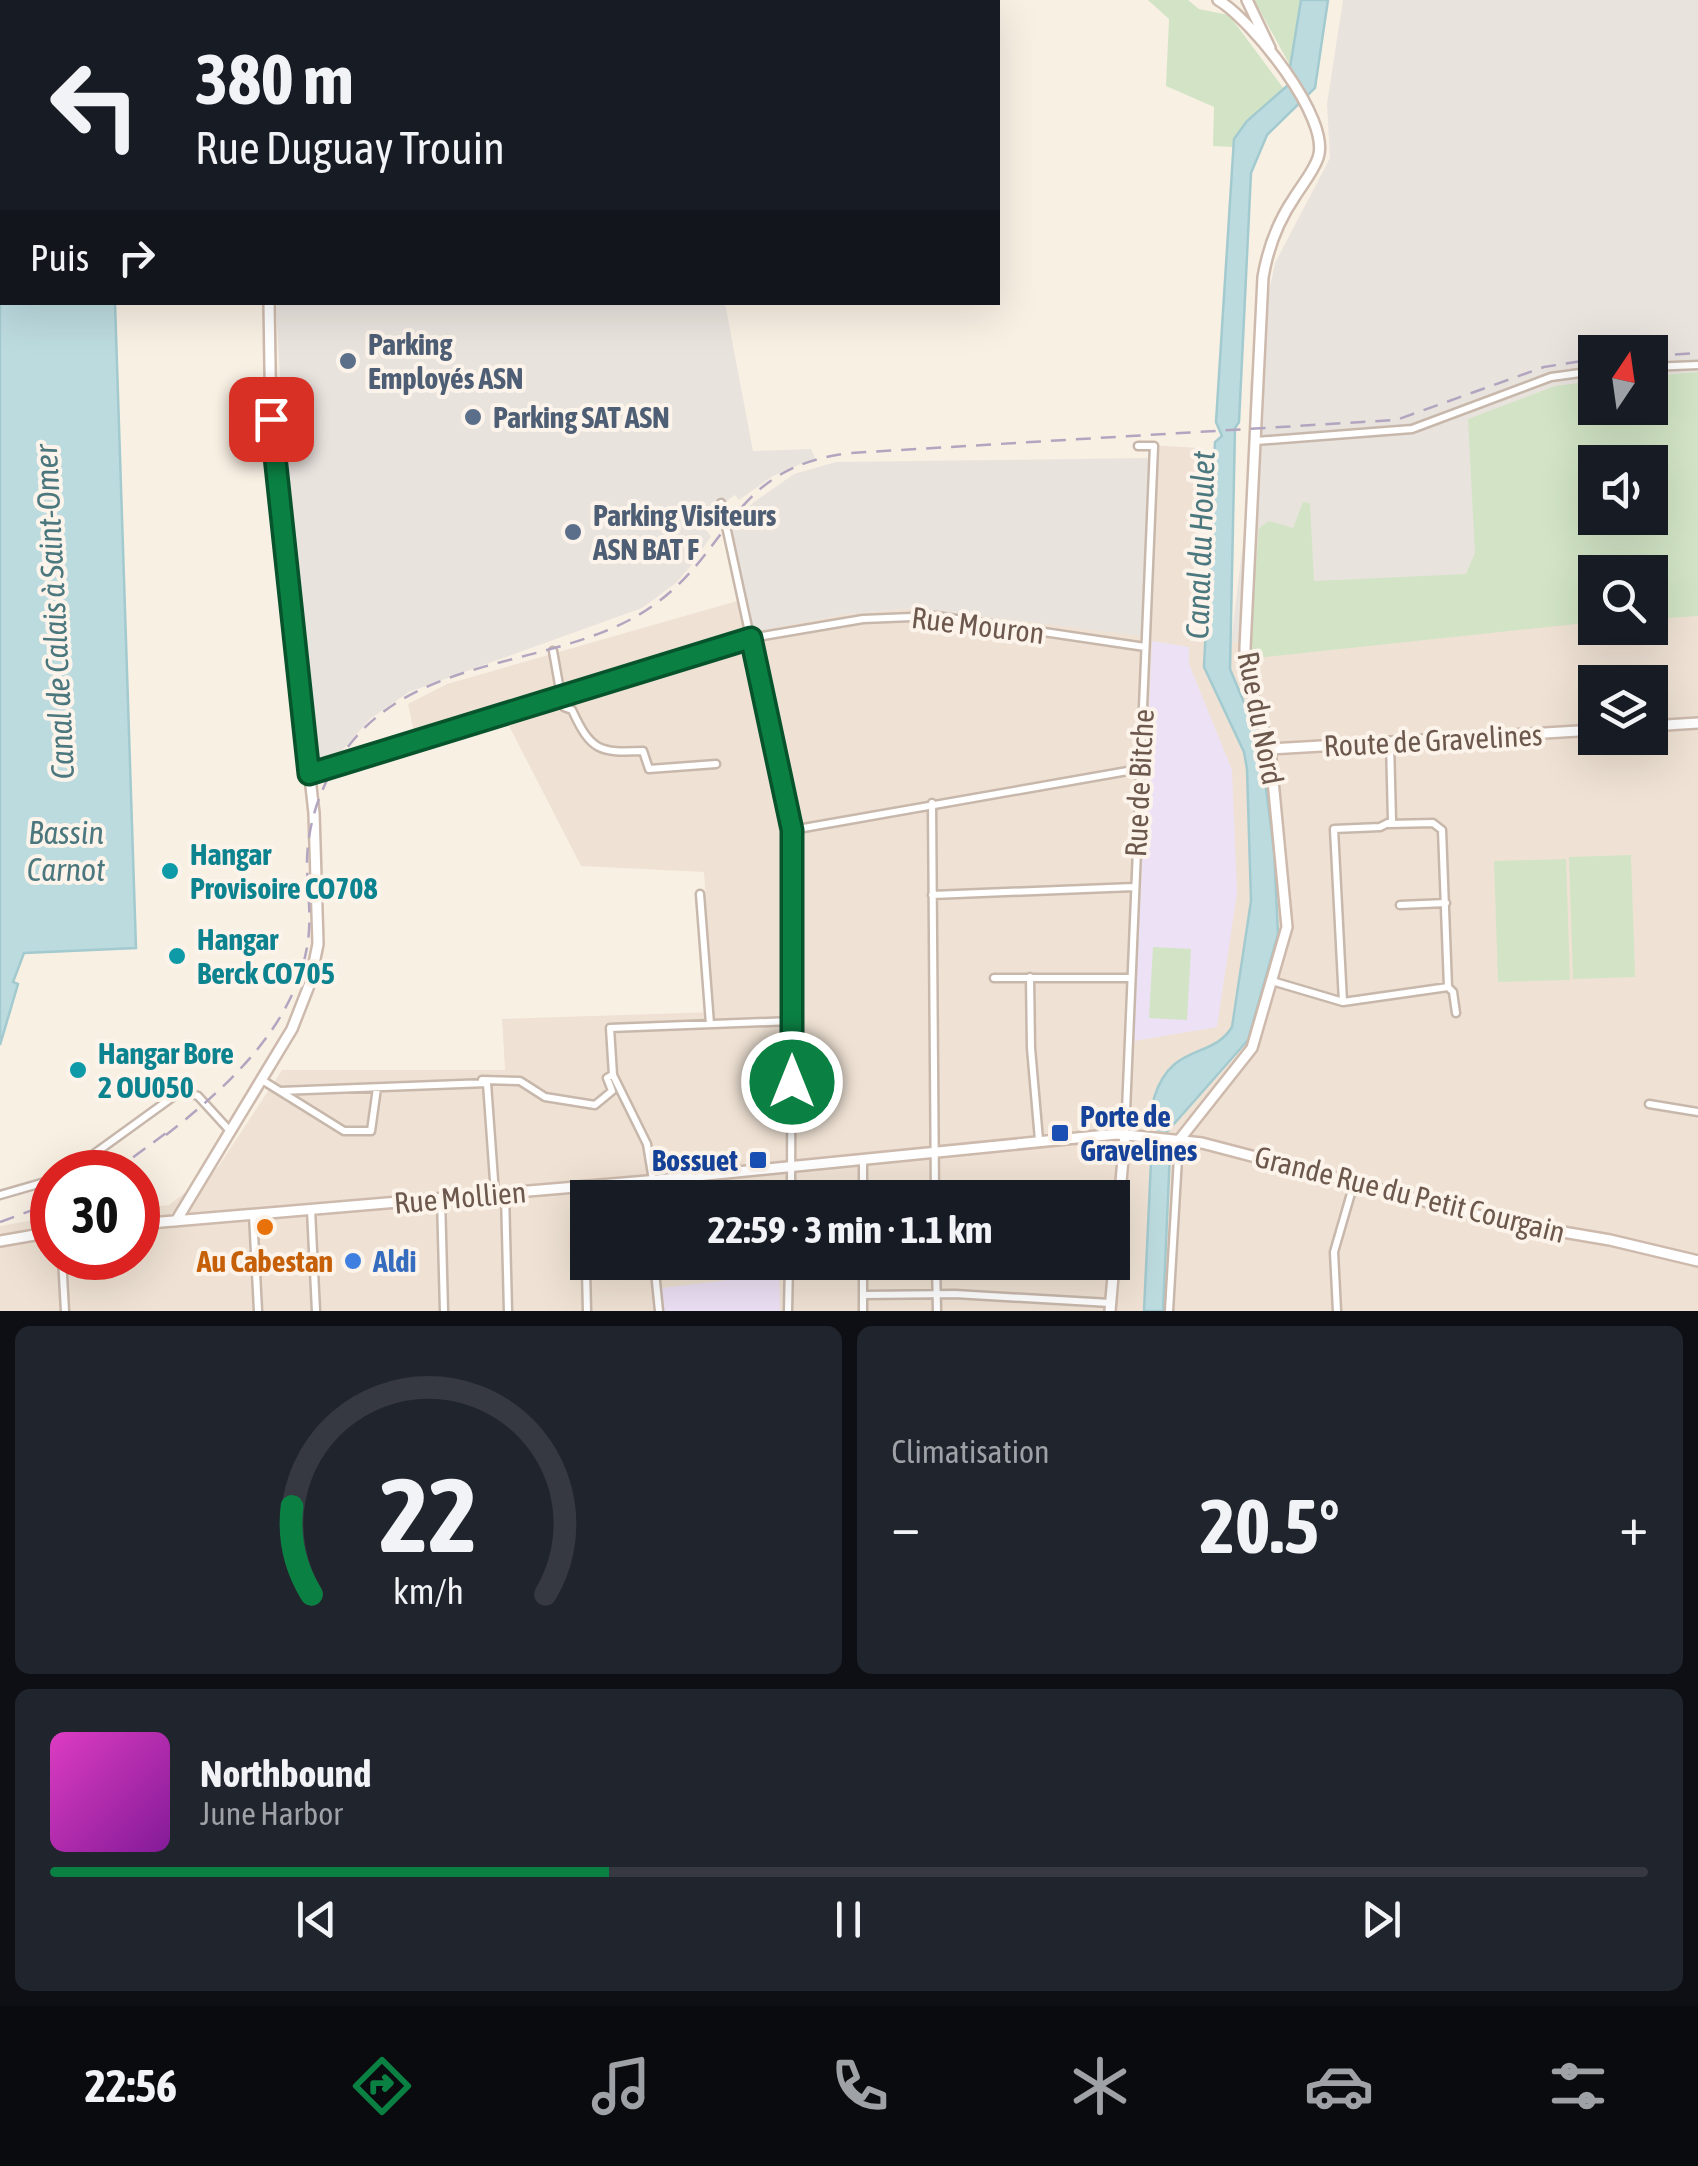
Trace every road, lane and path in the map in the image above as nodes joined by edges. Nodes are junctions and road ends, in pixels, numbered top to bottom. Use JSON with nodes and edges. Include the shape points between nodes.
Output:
{"nodes":[{"id":1,"x":1219,"y":0,"type":"edge"},
{"id":2,"x":1247,"y":0,"type":"edge"},
{"id":3,"x":1276,"y":60,"type":"junction"},
{"id":4,"x":269,"y":305,"type":"edge"},
{"id":5,"x":1698,"y":364,"type":"edge"},
{"id":6,"x":1668,"y":366,"type":"edge"},
{"id":7,"x":1578,"y":373,"type":"edge"},
{"id":8,"x":1256,"y":441,"type":"junction"},
{"id":9,"x":1138,"y":446,"type":"dead end"},
{"id":10,"x":721,"y":504,"type":"dead end"},
{"id":11,"x":751,"y":638,"type":"junction"},
{"id":12,"x":1145,"y":647,"type":"junction"},
{"id":13,"x":553,"y":652,"type":"dead end"},
{"id":14,"x":560,"y":696,"type":"junction"},
{"id":15,"x":564,"y":707,"type":"dead end"},
{"id":16,"x":1698,"y":724,"type":"edge"},
{"id":17,"x":1668,"y":725,"type":"edge"},
{"id":18,"x":1578,"y":731,"type":"edge"},
{"id":19,"x":1390,"y":742,"type":"junction"},
{"id":20,"x":1270,"y":749,"type":"junction"},
{"id":21,"x":716,"y":764,"type":"dead end"},
{"id":22,"x":1139,"y":769,"type":"junction"},
{"id":23,"x":309,"y":774,"type":"junction"},
{"id":24,"x":932,"y":803,"type":"junction"},
{"id":25,"x":1389,"y":824,"type":"junction"},
{"id":26,"x":792,"y":830,"type":"junction"},
{"id":27,"x":1134,"y":886,"type":"junction"},
{"id":28,"x":700,"y":894,"type":"dead end"},
{"id":29,"x":932,"y":895,"type":"junction"},
{"id":30,"x":1446,"y":902,"type":"junction"},
{"id":31,"x":1400,"y":905,"type":"dead end"},
{"id":32,"x":1030,"y":977,"type":"junction"},
{"id":33,"x":994,"y":978,"type":"dead end"},
{"id":34,"x":1129,"y":978,"type":"junction"},
{"id":35,"x":1272,"y":981,"type":"junction"},
{"id":36,"x":1448,"y":986,"type":"junction"},
{"id":37,"x":1343,"y":1002,"type":"junction"},
{"id":38,"x":1456,"y":1013,"type":"dead end"},
{"id":39,"x":792,"y":1020,"type":"junction"},
{"id":40,"x":710,"y":1024,"type":"junction"},
{"id":41,"x":612,"y":1075,"type":"junction"},
{"id":42,"x":262,"y":1080,"type":"junction"},
{"id":43,"x":483,"y":1084,"type":"junction"},
{"id":44,"x":378,"y":1088,"type":"junction"},
{"id":45,"x":280,"y":1091,"type":"junction"},
{"id":46,"x":1649,"y":1104,"type":"dead end"},
{"id":47,"x":1698,"y":1112,"type":"edge"},
{"id":48,"x":230,"y":1132,"type":"junction"},
{"id":49,"x":1125,"y":1134,"type":"junction"},
{"id":50,"x":1168,"y":1138,"type":"joint"},
{"id":51,"x":1040,"y":1140,"type":"junction"},
{"id":52,"x":1180,"y":1140,"type":"junction"},
{"id":53,"x":100,"y":1150,"type":"edge"},
{"id":54,"x":934,"y":1151,"type":"junction"},
{"id":55,"x":863,"y":1158,"type":"junction"},
{"id":56,"x":792,"y":1165,"type":"junction"},
{"id":57,"x":650,"y":1180,"type":"edge"},
{"id":58,"x":659,"y":1180,"type":"edge"},
{"id":59,"x":792,"y":1180,"type":"edge"},
{"id":60,"x":863,"y":1180,"type":"edge"},
{"id":61,"x":934,"y":1180,"type":"edge"},
{"id":62,"x":1354,"y":1183,"type":"junction"},
{"id":63,"x":30,"y":1186,"type":"edge"},
{"id":64,"x":570,"y":1188,"type":"edge"},
{"id":65,"x":500,"y":1194,"type":"junction"},
{"id":66,"x":0,"y":1195,"type":"edge"},
{"id":67,"x":442,"y":1198,"type":"junction"},
{"id":68,"x":311,"y":1210,"type":"junction"},
{"id":69,"x":253,"y":1214,"type":"junction"},
{"id":70,"x":176,"y":1220,"type":"junction"},
{"id":71,"x":160,"y":1222,"type":"edge"},
{"id":72,"x":30,"y":1236,"type":"edge"},
{"id":73,"x":0,"y":1241,"type":"edge"},
{"id":74,"x":1698,"y":1262,"type":"edge"},
{"id":75,"x":63,"y":1280,"type":"edge"},
{"id":76,"x":587,"y":1280,"type":"edge"},
{"id":77,"x":656,"y":1280,"type":"edge"},
{"id":78,"x":789,"y":1280,"type":"edge"},
{"id":79,"x":863,"y":1280,"type":"edge"},
{"id":80,"x":936,"y":1280,"type":"edge"},
{"id":81,"x":936,"y":1294,"type":"junction"},
{"id":82,"x":863,"y":1295,"type":"junction"},
{"id":83,"x":1110,"y":1307,"type":"edge"},
{"id":84,"x":65,"y":1311,"type":"edge"},
{"id":85,"x":258,"y":1311,"type":"edge"},
{"id":86,"x":316,"y":1311,"type":"edge"},
{"id":87,"x":444,"y":1311,"type":"edge"},
{"id":88,"x":508,"y":1311,"type":"edge"},
{"id":89,"x":588,"y":1311,"type":"edge"},
{"id":90,"x":659,"y":1311,"type":"edge"},
{"id":91,"x":788,"y":1311,"type":"edge"},
{"id":92,"x":863,"y":1311,"type":"edge"},
{"id":93,"x":937,"y":1311,"type":"edge"},
{"id":94,"x":1169,"y":1311,"type":"edge"},
{"id":95,"x":1337,"y":1311,"type":"edge"}],
"edges":[{"from":1,"to":3,"type":"street","name":"Rue du Nord"},
{"from":2,"to":3,"type":"street","name":"Rue du Nord"},
{"from":3,"to":8,"type":"street","name":"Rue du Nord","via":[[1309,109],[1320,134],[1319,156],[1276,230],[1263,277]]},
{"from":4,"to":23,"type":"street","via":[[271,432]]},
{"from":5,"to":6,"type":"street"},
{"from":7,"to":8,"type":"street","via":[[1404,430]]},
{"from":8,"to":20,"type":"street","name":"Rue du Nord","via":[[1245,657]]},
{"from":9,"to":12,"type":"street","name":"Rue de Bitche","via":[[1154,446]]},
{"from":10,"to":11,"type":"street"},
{"from":11,"to":12,"type":"street","name":"Rue Mouron","via":[[916,615]]},
{"from":11,"to":14,"type":"street","name":"Rue Mouron"},
{"from":11,"to":26,"type":"street"},
{"from":12,"to":22,"type":"street","name":"Rue de Bitche"},
{"from":13,"to":14,"type":"street"},
{"from":14,"to":23,"type":"street","name":"Rue Mouron"},
{"from":15,"to":21,"type":"street","via":[[591,744],[611,753],[643,751],[649,769]]},
{"from":16,"to":17,"type":"street"},
{"from":18,"to":19,"type":"street","name":"Route de Gravelines"},
{"from":19,"to":20,"type":"street","name":"Route de Gravelines"},
{"from":19,"to":25,"type":"street"},
{"from":20,"to":35,"type":"street","name":"Rue du Nord","via":[[1288,914]]},
{"from":22,"to":24,"type":"street"},
{"from":22,"to":27,"type":"street","name":"Rue de Bitche"},
{"from":23,"to":42,"type":"street","via":[[316,955],[299,1016]]},
{"from":24,"to":26,"type":"street"},
{"from":24,"to":29,"type":"street"},
{"from":25,"to":30,"type":"street","via":[[1440,826]]},
{"from":25,"to":37,"type":"street","via":[[1334,829]]},
{"from":26,"to":39,"type":"street"},
{"from":27,"to":29,"type":"street"},
{"from":27,"to":34,"type":"street","name":"Rue de Bitche"},
{"from":28,"to":40,"type":"street"},
{"from":29,"to":54,"type":"street"},
{"from":30,"to":31,"type":"street"},
{"from":30,"to":36,"type":"street"},
{"from":32,"to":33,"type":"street"},
{"from":32,"to":34,"type":"street"},
{"from":32,"to":51,"type":"street"},
{"from":34,"to":49,"type":"street","name":"Rue de Bitche"},
{"from":35,"to":37,"type":"street"},
{"from":35,"to":52,"type":"street","name":"Rue du Nord","via":[[1248,1055]]},
{"from":36,"to":37,"type":"street"},
{"from":36,"to":38,"type":"street"},
{"from":39,"to":40,"type":"street"},
{"from":39,"to":56,"type":"street"},
{"from":40,"to":41,"type":"street","via":[[610,1028]]},
{"from":41,"to":43,"type":"street","via":[[612,1090],[596,1105],[545,1097],[520,1081]]},
{"from":41,"to":57,"type":"street","via":[[647,1144]]},
{"from":42,"to":45,"type":"street"},
{"from":42,"to":48,"type":"street"},
{"from":43,"to":44,"type":"street"},
{"from":43,"to":65,"type":"street"},
{"from":44,"to":45,"type":"street"},
{"from":44,"to":45,"type":"street","via":[[371,1131],[344,1130]]},
{"from":46,"to":47,"type":"street"},
{"from":48,"to":53,"type":"street","via":[[198,1096],[182,1091]]},
{"from":48,"to":70,"type":"street"},
{"from":49,"to":50,"type":"street","name":"Rue Mollien"},
{"from":49,"to":51,"type":"street","name":"Rue Mollien"},
{"from":49,"to":83,"type":"street"},
{"from":50,"to":52,"type":"street","name":"Grande Rue du Petit Courgain"},
{"from":51,"to":54,"type":"street","name":"Rue Mollien"},
{"from":52,"to":62,"type":"street","name":"Grande Rue du Petit Courgain"},
{"from":52,"to":94,"type":"street"},
{"from":54,"to":55,"type":"street","name":"Rue Mollien"},
{"from":54,"to":61,"type":"street"},
{"from":55,"to":56,"type":"street","name":"Rue Mollien"},
{"from":55,"to":60,"type":"street"},
{"from":56,"to":58,"type":"street","name":"Rue Mollien"},
{"from":56,"to":59,"type":"street"},
{"from":62,"to":74,"type":"street","name":"Grande Rue du Petit Courgain","via":[[1510,1224]]},
{"from":62,"to":95,"type":"street","via":[[1334,1252]]},
{"from":63,"to":66,"type":"street"},
{"from":64,"to":65,"type":"street","name":"Rue Mollien"},
{"from":65,"to":67,"type":"street","name":"Rue Mollien"},
{"from":65,"to":88,"type":"street"},
{"from":67,"to":68,"type":"street","name":"Rue Mollien"},
{"from":67,"to":87,"type":"street"},
{"from":68,"to":69,"type":"street","name":"Rue Mollien"},
{"from":68,"to":86,"type":"street"},
{"from":69,"to":70,"type":"street","name":"Rue Mollien"},
{"from":69,"to":85,"type":"street"},
{"from":70,"to":71,"type":"street","name":"Rue Mollien"},
{"from":72,"to":73,"type":"street"},
{"from":75,"to":84,"type":"street"},
{"from":76,"to":89,"type":"street"},
{"from":77,"to":90,"type":"street"},
{"from":78,"to":91,"type":"street"},
{"from":79,"to":82,"type":"street"},
{"from":80,"to":81,"type":"street"},
{"from":81,"to":82,"type":"street"},
{"from":81,"to":83,"type":"street"},
{"from":81,"to":93,"type":"street"},
{"from":82,"to":92,"type":"street"}]}
